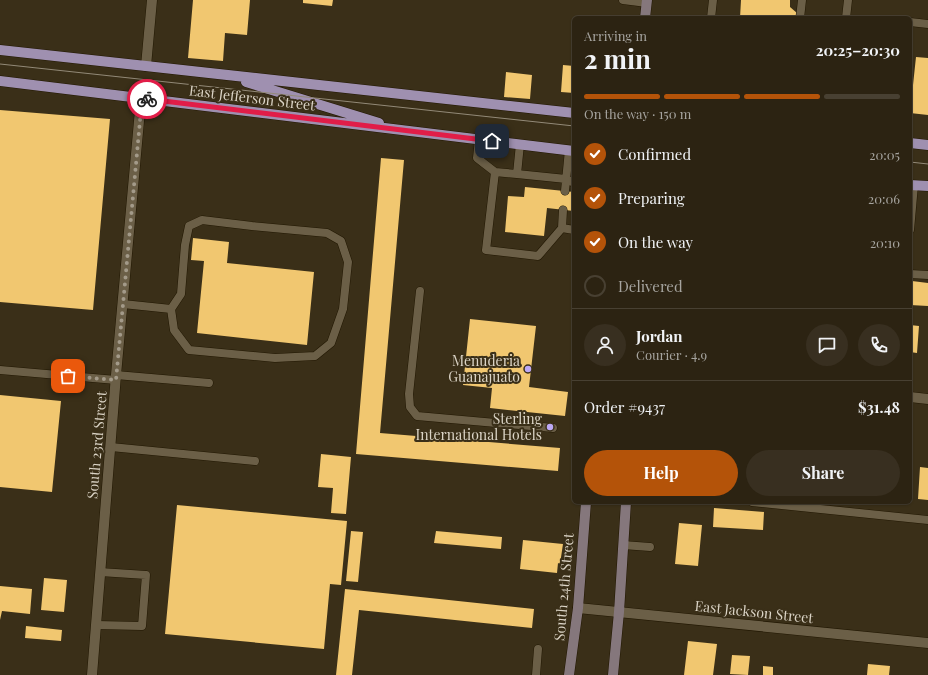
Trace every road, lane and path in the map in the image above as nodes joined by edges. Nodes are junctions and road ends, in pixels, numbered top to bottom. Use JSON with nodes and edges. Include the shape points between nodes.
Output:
{"nodes":[{"id":1,"x":152,"y":0,"type":"edge"},
{"id":2,"x":623,"y":0,"type":"edge"},
{"id":3,"x":712,"y":0,"type":"edge"},
{"id":4,"x":802,"y":0,"type":"edge"},
{"id":5,"x":848,"y":0,"type":"edge"},
{"id":6,"x":647,"y":1,"type":"edge"},
{"id":7,"x":645,"y":16,"type":"edge"},
{"id":8,"x":711,"y":16,"type":"edge"},
{"id":9,"x":800,"y":16,"type":"edge"},
{"id":10,"x":846,"y":16,"type":"edge"},
{"id":11,"x":912,"y":22,"type":"edge"},
{"id":12,"x":928,"y":24,"type":"edge"},
{"id":13,"x":0,"y":50,"type":"edge"},
{"id":14,"x":146,"y":66,"type":"junction"},
{"id":15,"x":223,"y":75,"type":"junction"},
{"id":16,"x":0,"y":81,"type":"edge"},
{"id":17,"x":142,"y":99,"type":"junction"},
{"id":18,"x":572,"y":113,"type":"edge"},
{"id":19,"x":404,"y":131,"type":"junction"},
{"id":20,"x":479,"y":140,"type":"junction"},
{"id":21,"x":912,"y":143,"type":"edge"},
{"id":22,"x":520,"y":144,"type":"junction"},
{"id":23,"x":928,"y":145,"type":"edge"},
{"id":24,"x":572,"y":150,"type":"edge"},
{"id":25,"x":495,"y":172,"type":"junction"},
{"id":26,"x":517,"y":174,"type":"junction"},
{"id":27,"x":566,"y":179,"type":"junction"},
{"id":28,"x":572,"y":182,"type":"edge"},
{"id":29,"x":912,"y":185,"type":"edge"},
{"id":30,"x":928,"y":186,"type":"edge"},
{"id":31,"x":565,"y":191,"type":"dead end"},
{"id":32,"x":563,"y":210,"type":"dead end"},
{"id":33,"x":562,"y":228,"type":"junction"},
{"id":34,"x":572,"y":230,"type":"edge"},
{"id":35,"x":912,"y":274,"type":"edge"},
{"id":36,"x":928,"y":275,"type":"edge"},
{"id":37,"x":420,"y":291,"type":"dead end"},
{"id":38,"x":123,"y":304,"type":"junction"},
{"id":39,"x":171,"y":309,"type":"junction"},
{"id":40,"x":0,"y":370,"type":"edge"},
{"id":41,"x":116,"y":377,"type":"junction"},
{"id":42,"x":209,"y":383,"type":"dead end"},
{"id":43,"x":912,"y":397,"type":"edge"},
{"id":44,"x":928,"y":399,"type":"edge"},
{"id":45,"x":553,"y":428,"type":"dead end"},
{"id":46,"x":110,"y":448,"type":"junction"},
{"id":47,"x":255,"y":461,"type":"dead end"},
{"id":48,"x":586,"y":504,"type":"edge"},
{"id":49,"x":626,"y":504,"type":"edge"},
{"id":50,"x":772,"y":504,"type":"edge"},
{"id":51,"x":928,"y":520,"type":"edge"},
{"id":52,"x":623,"y":545,"type":"junction"},
{"id":53,"x":650,"y":547,"type":"dead end"},
{"id":54,"x":100,"y":572,"type":"junction"},
{"id":55,"x":578,"y":608,"type":"junction"},
{"id":56,"x":619,"y":612,"type":"junction"},
{"id":57,"x":96,"y":625,"type":"junction"},
{"id":58,"x":928,"y":643,"type":"edge"},
{"id":59,"x":538,"y":649,"type":"dead end"},
{"id":60,"x":92,"y":675,"type":"edge"},
{"id":61,"x":536,"y":675,"type":"edge"},
{"id":62,"x":569,"y":675,"type":"edge"},
{"id":63,"x":613,"y":675,"type":"edge"}],
"edges":[{"from":1,"to":14,"type":"street"},
{"from":2,"to":6,"type":"lane"},
{"from":3,"to":8,"type":"lane"},
{"from":4,"to":9,"type":"lane"},
{"from":5,"to":10,"type":"lane"},
{"from":6,"to":7,"type":"main road"},
{"from":11,"to":12,"type":"lane"},
{"from":13,"to":14,"type":"main road","name":"East Jefferson Street"},
{"from":14,"to":15,"type":"main road","name":"East Jefferson Street"},
{"from":15,"to":18,"type":"main road","name":"East Jefferson Street"},
{"from":15,"to":19,"type":"main road","name":"East Jefferson Street"},
{"from":16,"to":17,"type":"main road","name":"East Jefferson Street"},
{"from":17,"to":19,"type":"main road","name":"East Jefferson Street"},
{"from":17,"to":38,"type":"street","name":"South 23rd Street"},
{"from":19,"to":20,"type":"main road","name":"East Jefferson Street"},
{"from":20,"to":22,"type":"main road","name":"East Jefferson Street"},
{"from":20,"to":25,"type":"lane","via":[[477,158]]},
{"from":21,"to":23,"type":"main road"},
{"from":22,"to":24,"type":"main road","name":"East Jefferson Street"},
{"from":22,"to":26,"type":"lane"},
{"from":24,"to":27,"type":"lane"},
{"from":25,"to":26,"type":"lane"},
{"from":25,"to":33,"type":"lane","via":[[486,250],[538,256]]},
{"from":26,"to":27,"type":"lane"},
{"from":27,"to":28,"type":"lane"},
{"from":27,"to":31,"type":"lane"},
{"from":29,"to":30,"type":"main road"},
{"from":32,"to":33,"type":"lane"},
{"from":33,"to":34,"type":"lane"},
{"from":35,"to":36,"type":"lane"},
{"from":37,"to":45,"type":"lane","via":[[409,394],[410,407],[417,416]]},
{"from":38,"to":39,"type":"lane"},
{"from":38,"to":41,"type":"street","name":"South 23rd Street"},
{"from":39,"to":39,"type":"lane","via":[[181,294],[189,226],[202,220],[327,233],[341,241],[348,262],[344,309],[331,343],[315,356],[275,358],[189,350],[174,330]]},
{"from":40,"to":41,"type":"lane"},
{"from":41,"to":42,"type":"lane"},
{"from":41,"to":46,"type":"street","name":"South 23rd Street"},
{"from":43,"to":44,"type":"street"},
{"from":46,"to":47,"type":"lane"},
{"from":46,"to":54,"type":"street","name":"South 23rd Street"},
{"from":48,"to":55,"type":"main road","name":"South 24th Street"},
{"from":49,"to":52,"type":"main road"},
{"from":50,"to":51,"type":"lane"},
{"from":52,"to":53,"type":"lane"},
{"from":52,"to":56,"type":"main road"},
{"from":54,"to":57,"type":"street","name":"South 23rd Street"},
{"from":54,"to":57,"type":"lane","via":[[146,575],[142,626]]},
{"from":55,"to":56,"type":"street","name":"East Jackson Street"},
{"from":55,"to":62,"type":"main road","name":"South 24th Street"},
{"from":56,"to":58,"type":"street","name":"East Jackson Street"},
{"from":56,"to":63,"type":"main road"},
{"from":57,"to":60,"type":"street","name":"South 23rd Street"},
{"from":59,"to":61,"type":"lane"}]}
